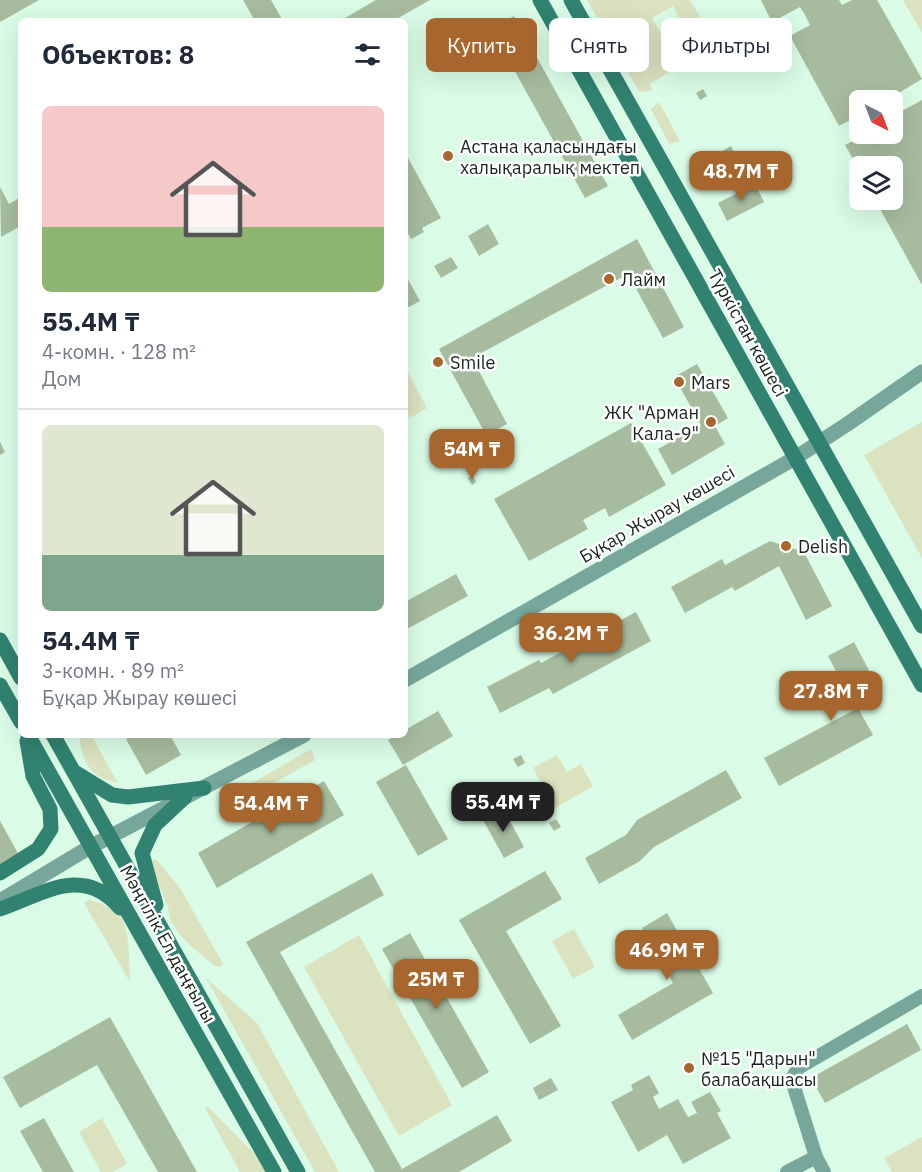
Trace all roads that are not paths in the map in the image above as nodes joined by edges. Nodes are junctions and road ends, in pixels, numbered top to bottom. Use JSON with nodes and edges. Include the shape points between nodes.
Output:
{"nodes":[{"id":1,"x":570,"y":0,"type":"edge"},
{"id":2,"x":541,"y":3,"type":"edge"},
{"id":3,"x":549,"y":18,"type":"edge"},
{"id":4,"x":580,"y":18,"type":"edge"},
{"id":5,"x":580,"y":72,"type":"edge"},
{"id":6,"x":611,"y":72,"type":"edge"},
{"id":7,"x":922,"y":372,"type":"edge"},
{"id":8,"x":819,"y":442,"type":"junction"},
{"id":9,"x":795,"y":458,"type":"junction"},
{"id":10,"x":922,"y":626,"type":"edge"},
{"id":11,"x":0,"y":640,"type":"edge"},
{"id":12,"x":18,"y":673,"type":"edge"},
{"id":13,"x":408,"y":678,"type":"edge"},
{"id":14,"x":0,"y":684,"type":"edge"},
{"id":15,"x":922,"y":685,"type":"edge"},
{"id":16,"x":18,"y":717,"type":"edge"},
{"id":17,"x":28,"y":738,"type":"edge"},
{"id":18,"x":30,"y":738,"type":"edge"},
{"id":19,"x":55,"y":738,"type":"edge"},
{"id":20,"x":298,"y":738,"type":"edge"},
{"id":21,"x":74,"y":771,"type":"junction"},
{"id":22,"x":204,"y":788,"type":"junction"},
{"id":23,"x":185,"y":798,"type":"junction"},
{"id":24,"x":110,"y":837,"type":"junction"},
{"id":25,"x":90,"y":847,"type":"junction"},
{"id":26,"x":0,"y":873,"type":"edge"},
{"id":27,"x":0,"y":901,"type":"edge"},
{"id":28,"x":0,"y":909,"type":"edge"},
{"id":29,"x":163,"y":931,"type":"junction"},
{"id":30,"x":140,"y":933,"type":"junction"},
{"id":31,"x":922,"y":996,"type":"edge"},
{"id":32,"x":816,"y":1157,"type":"junction"},
{"id":33,"x":274,"y":1172,"type":"edge"},
{"id":34,"x":298,"y":1172,"type":"edge"},
{"id":35,"x":787,"y":1172,"type":"edge"},
{"id":36,"x":824,"y":1172,"type":"edge"}],
"edges":[{"from":1,"to":2,"type":"main road","via":[[562,12],[554,13]]},
{"from":1,"to":4,"type":"main road","name":"Түркістан көшесі"},
{"from":2,"to":3,"type":"main road","name":"Түркістан көшесі"},
{"from":5,"to":9,"type":"main road","name":"Түркістан көшесі"},
{"from":6,"to":8,"type":"main road","name":"Түркістан көшесі"},
{"from":7,"to":8,"type":"street","name":"Бұқар Жырау көшесі"},
{"from":8,"to":9,"type":"street","name":"Бұқар Жырау көшесі"},
{"from":8,"to":10,"type":"main road","name":"Түркістан көшесі"},
{"from":9,"to":13,"type":"street","name":"Бұқар Жырау көшесі"},
{"from":9,"to":15,"type":"main road","name":"Түркістан көшесі"},
{"from":11,"to":12,"type":"main road"},
{"from":14,"to":16,"type":"main road"},
{"from":17,"to":26,"type":"main road","via":[[33,776],[50,809],[51,829],[38,849]]},
{"from":18,"to":25,"type":"main road","name":"Мәңгілік Ел даңғылы"},
{"from":19,"to":21,"type":"main road","name":"Мәңгілік Ел даңғылы"},
{"from":20,"to":22,"type":"street"},
{"from":21,"to":22,"type":"main road","via":[[112,795],[128,797]]},
{"from":21,"to":24,"type":"main road","name":"Мәңгілік Ел даңғылы"},
{"from":22,"to":23,"type":"street"},
{"from":23,"to":24,"type":"street"},
{"from":23,"to":29,"type":"main road","via":[[155,825],[142,853]]},
{"from":24,"to":25,"type":"street"},
{"from":24,"to":29,"type":"main road","name":"Мәңгілік Ел даңғылы"},
{"from":25,"to":27,"type":"street"},
{"from":25,"to":30,"type":"main road","name":"Мәңгілік Ел даңғылы"},
{"from":28,"to":30,"type":"main road","via":[[71,885],[91,886],[111,898]]},
{"from":29,"to":34,"type":"main road","name":"Мәңгілік Ел даңғылы"},
{"from":30,"to":33,"type":"main road","name":"Мәңгілік Ел даңғылы"},
{"from":31,"to":32,"type":"street","via":[[798,1068],[793,1077],[794,1087]]},
{"from":32,"to":35,"type":"street"},
{"from":32,"to":36,"type":"street"}]}
